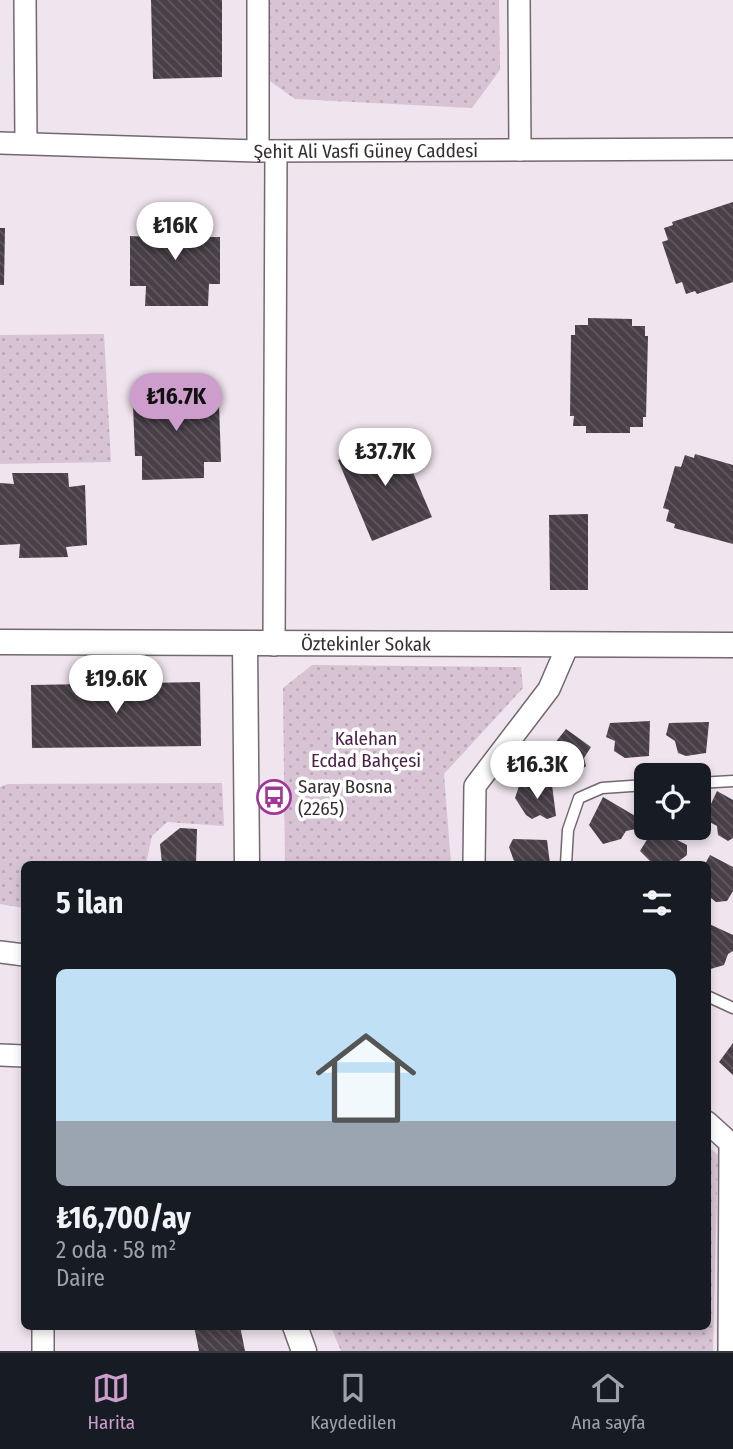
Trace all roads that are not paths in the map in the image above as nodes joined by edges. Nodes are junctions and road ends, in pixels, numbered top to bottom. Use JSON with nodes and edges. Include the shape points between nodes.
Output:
{"nodes":[{"id":1,"x":24,"y":0,"type":"edge"},
{"id":2,"x":258,"y":0,"type":"edge"},
{"id":3,"x":519,"y":0,"type":"edge"},
{"id":4,"x":0,"y":142,"type":"edge"},
{"id":5,"x":26,"y":143,"type":"junction"},
{"id":6,"x":733,"y":149,"type":"edge"},
{"id":7,"x":520,"y":150,"type":"junction"},
{"id":8,"x":267,"y":151,"type":"junction"},
{"id":9,"x":0,"y":642,"type":"edge"},
{"id":10,"x":245,"y":646,"type":"junction"},
{"id":11,"x":274,"y":646,"type":"junction"},
{"id":12,"x":568,"y":646,"type":"junction"},
{"id":13,"x":733,"y":646,"type":"edge"},
{"id":14,"x":733,"y":781,"type":"edge"},
{"id":15,"x":711,"y":782,"type":"edge"},
{"id":16,"x":634,"y":786,"type":"edge"},
{"id":17,"x":247,"y":861,"type":"edge"},
{"id":18,"x":474,"y":861,"type":"edge"},
{"id":19,"x":566,"y":861,"type":"edge"},
{"id":20,"x":0,"y":952,"type":"edge"},
{"id":21,"x":21,"y":955,"type":"edge"},
{"id":22,"x":711,"y":998,"type":"edge"},
{"id":23,"x":733,"y":1008,"type":"edge"},
{"id":24,"x":0,"y":1055,"type":"edge"},
{"id":25,"x":21,"y":1056,"type":"edge"},
{"id":26,"x":711,"y":1125,"type":"edge"},
{"id":27,"x":43,"y":1330,"type":"edge"},
{"id":28,"x":296,"y":1330,"type":"edge"},
{"id":29,"x":43,"y":1351,"type":"edge"},
{"id":30,"x":304,"y":1351,"type":"edge"},
{"id":31,"x":729,"y":1351,"type":"edge"}],
"edges":[{"from":1,"to":5,"type":"street"},
{"from":2,"to":8,"type":"street"},
{"from":3,"to":7,"type":"street"},
{"from":4,"to":5,"type":"street","name":"Şehit Ali Vasfi Güney Caddesi"},
{"from":5,"to":8,"type":"street","name":"Şehit Ali Vasfi Güney Caddesi"},
{"from":6,"to":7,"type":"street","name":"Şehit Ali Vasfi Güney Caddesi"},
{"from":7,"to":8,"type":"street","name":"Şehit Ali Vasfi Güney Caddesi"},
{"from":8,"to":11,"type":"street"},
{"from":9,"to":10,"type":"street","name":"Öztekinler Sokak"},
{"from":10,"to":11,"type":"street","name":"Öztekinler Sokak"},
{"from":10,"to":17,"type":"street"},
{"from":11,"to":12,"type":"street","name":"Öztekinler Sokak"},
{"from":12,"to":13,"type":"street","name":"Öztekinler Sokak"},
{"from":12,"to":18,"type":"street","via":[[549,690],[475,786]]},
{"from":14,"to":15,"type":"lane"},
{"from":16,"to":19,"type":"lane","via":[[602,788],[579,798],[568,830]]},
{"from":20,"to":21,"type":"street"},
{"from":22,"to":23,"type":"lane"},
{"from":24,"to":25,"type":"street"},
{"from":26,"to":31,"type":"street","via":[[730,1143]]},
{"from":27,"to":29,"type":"street"},
{"from":28,"to":30,"type":"street"}]}
